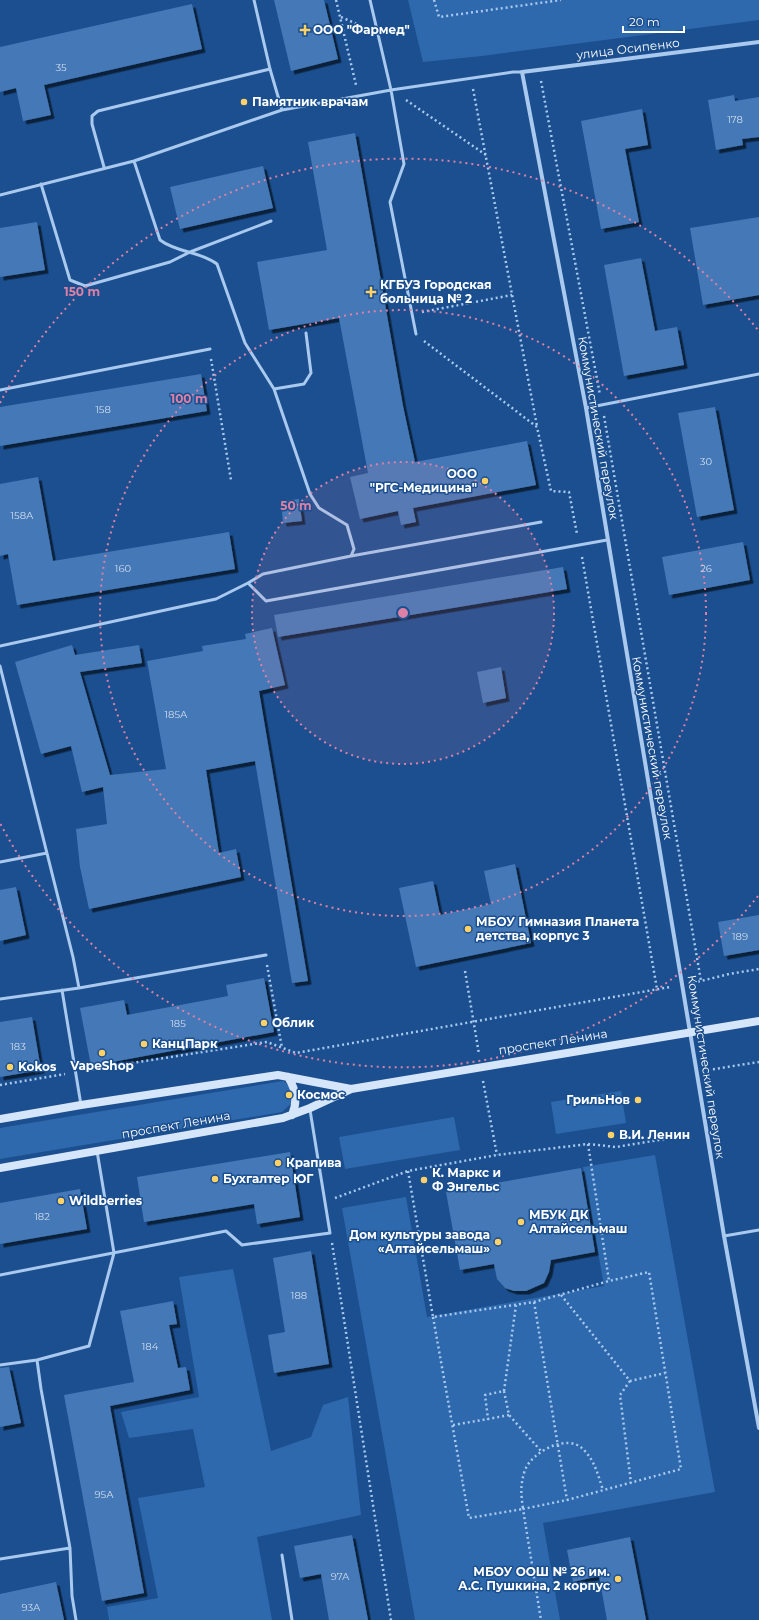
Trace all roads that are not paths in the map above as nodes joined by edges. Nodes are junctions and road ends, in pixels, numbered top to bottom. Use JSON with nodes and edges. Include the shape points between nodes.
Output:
{"nodes":[{"id":1,"x":254,"y":0,"type":"edge"},
{"id":2,"x":370,"y":0,"type":"edge"},
{"id":3,"x":759,"y":42,"type":"edge"},
{"id":4,"x":270,"y":69,"type":"junction"},
{"id":5,"x":522,"y":72,"type":"junction"},
{"id":6,"x":391,"y":90,"type":"junction"},
{"id":7,"x":282,"y":110,"type":"junction"},
{"id":8,"x":134,"y":161,"type":"junction"},
{"id":9,"x":104,"y":168,"type":"junction"},
{"id":10,"x":41,"y":184,"type":"junction"},
{"id":11,"x":0,"y":196,"type":"edge"},
{"id":12,"x":271,"y":221,"type":"dead end"},
{"id":13,"x":190,"y":252,"type":"junction"},
{"id":14,"x":306,"y":332,"type":"dead end"},
{"id":15,"x":416,"y":334,"type":"road end"},
{"id":16,"x":210,"y":349,"type":"road end"},
{"id":17,"x":759,"y":374,"type":"edge"},
{"id":18,"x":274,"y":389,"type":"junction"},
{"id":19,"x":0,"y":390,"type":"edge"},
{"id":20,"x":586,"y":408,"type":"junction"},
{"id":21,"x":541,"y":522,"type":"dead end"},
{"id":22,"x":607,"y":540,"type":"junction"},
{"id":23,"x":351,"y":556,"type":"junction"},
{"id":24,"x":248,"y":583,"type":"junction"},
{"id":25,"x":0,"y":646,"type":"edge"},
{"id":26,"x":0,"y":666,"type":"edge"},
{"id":27,"x":6,"y":689,"type":"junction"},
{"id":28,"x":0,"y":690,"type":"edge"},
{"id":29,"x":47,"y":853,"type":"junction"},
{"id":30,"x":0,"y":862,"type":"edge"},
{"id":31,"x":266,"y":955,"type":"road end"},
{"id":32,"x":79,"y":988,"type":"junction"},
{"id":33,"x":62,"y":990,"type":"junction"},
{"id":34,"x":0,"y":999,"type":"edge"},
{"id":35,"x":759,"y":1021,"type":"edge"},
{"id":36,"x":691,"y":1032,"type":"junction"},
{"id":37,"x":288,"y":1077,"type":"junction"},
{"id":38,"x":352,"y":1088,"type":"junction"},
{"id":39,"x":81,"y":1104,"type":"junction"},
{"id":40,"x":310,"y":1108,"type":"junction"},
{"id":41,"x":292,"y":1115,"type":"junction"},
{"id":42,"x":0,"y":1119,"type":"edge"},
{"id":43,"x":97,"y":1151,"type":"junction"},
{"id":44,"x":0,"y":1168,"type":"edge"},
{"id":45,"x":759,"y":1230,"type":"edge"},
{"id":46,"x":724,"y":1236,"type":"junction"},
{"id":47,"x":114,"y":1253,"type":"junction"},
{"id":48,"x":0,"y":1275,"type":"edge"},
{"id":49,"x":37,"y":1360,"type":"junction"},
{"id":50,"x":0,"y":1365,"type":"edge"},
{"id":51,"x":759,"y":1428,"type":"edge"},
{"id":52,"x":70,"y":1548,"type":"junction"},
{"id":53,"x":282,"y":1555,"type":"dead end"},
{"id":54,"x":0,"y":1559,"type":"edge"},
{"id":55,"x":76,"y":1620,"type":"edge"},
{"id":56,"x":292,"y":1620,"type":"edge"}],
"edges":[{"from":1,"to":4,"type":"lane"},
{"from":2,"to":6,"type":"lane"},
{"from":3,"to":5,"type":"street","name":"улица Осипенко"},
{"from":4,"to":7,"type":"lane"},
{"from":4,"to":9,"type":"lane","via":[[98,111],[92,116],[92,124]]},
{"from":5,"to":6,"type":"lane"},
{"from":5,"to":20,"type":"street","name":"Коммунистический переулок"},
{"from":6,"to":7,"type":"lane"},
{"from":6,"to":15,"type":"lane","via":[[404,164],[390,202]]},
{"from":7,"to":8,"type":"lane"},
{"from":8,"to":9,"type":"lane"},
{"from":8,"to":13,"type":"lane","via":[[160,240],[168,246]]},
{"from":9,"to":10,"type":"lane"},
{"from":10,"to":11,"type":"lane"},
{"from":10,"to":13,"type":"lane","via":[[70,280],[85,286],[170,262]]},
{"from":12,"to":13,"type":"lane"},
{"from":13,"to":18,"type":"lane","via":[[208,257],[217,264],[245,343]]},
{"from":14,"to":18,"type":"lane","via":[[311,373],[304,384]]},
{"from":16,"to":19,"type":"lane"},
{"from":17,"to":20,"type":"lane"},
{"from":18,"to":23,"type":"lane","via":[[310,494],[319,508],[347,525],[354,549]]},
{"from":20,"to":22,"type":"street","name":"Коммунистический переулок"},
{"from":21,"to":23,"type":"lane"},
{"from":22,"to":24,"type":"lane","via":[[266,601]]},
{"from":22,"to":36,"type":"street","name":"Коммунистический переулок"},
{"from":23,"to":24,"type":"lane","via":[[263,574]]},
{"from":24,"to":25,"type":"lane","via":[[216,599]]},
{"from":26,"to":27,"type":"lane"},
{"from":27,"to":28,"type":"lane"},
{"from":27,"to":29,"type":"lane"},
{"from":29,"to":30,"type":"lane"},
{"from":29,"to":32,"type":"lane"},
{"from":31,"to":32,"type":"lane"},
{"from":32,"to":33,"type":"lane"},
{"from":33,"to":34,"type":"lane"},
{"from":33,"to":39,"type":"lane"},
{"from":35,"to":36,"type":"main road","name":"проспект Ленина"},
{"from":36,"to":38,"type":"main road","name":"проспект Ленина"},
{"from":36,"to":46,"type":"street","name":"Коммунистический переулок"},
{"from":37,"to":38,"type":"main road","name":"проспект Ленина"},
{"from":37,"to":39,"type":"main road","name":"проспект Ленина","via":[[278,1075]]},
{"from":37,"to":41,"type":"main road","via":[[295,1090],[295,1109]]},
{"from":38,"to":40,"type":"main road","name":"проспект Ленина"},
{"from":39,"to":42,"type":"main road","name":"проспект Ленина"},
{"from":40,"to":41,"type":"main road","name":"проспект Ленина"},
{"from":40,"to":47,"type":"lane","via":[[330,1233],[242,1245],[226,1231]]},
{"from":41,"to":43,"type":"main road","name":"проспект Ленина"},
{"from":43,"to":44,"type":"main road","name":"проспект Ленина"},
{"from":43,"to":47,"type":"lane"},
{"from":45,"to":46,"type":"lane"},
{"from":46,"to":51,"type":"street","name":"Коммунистический переулок"},
{"from":47,"to":48,"type":"lane"},
{"from":47,"to":49,"type":"lane","via":[[89,1346]]},
{"from":49,"to":50,"type":"lane"},
{"from":49,"to":52,"type":"lane"},
{"from":52,"to":54,"type":"lane"},
{"from":52,"to":55,"type":"lane"},
{"from":53,"to":56,"type":"lane"}]}
